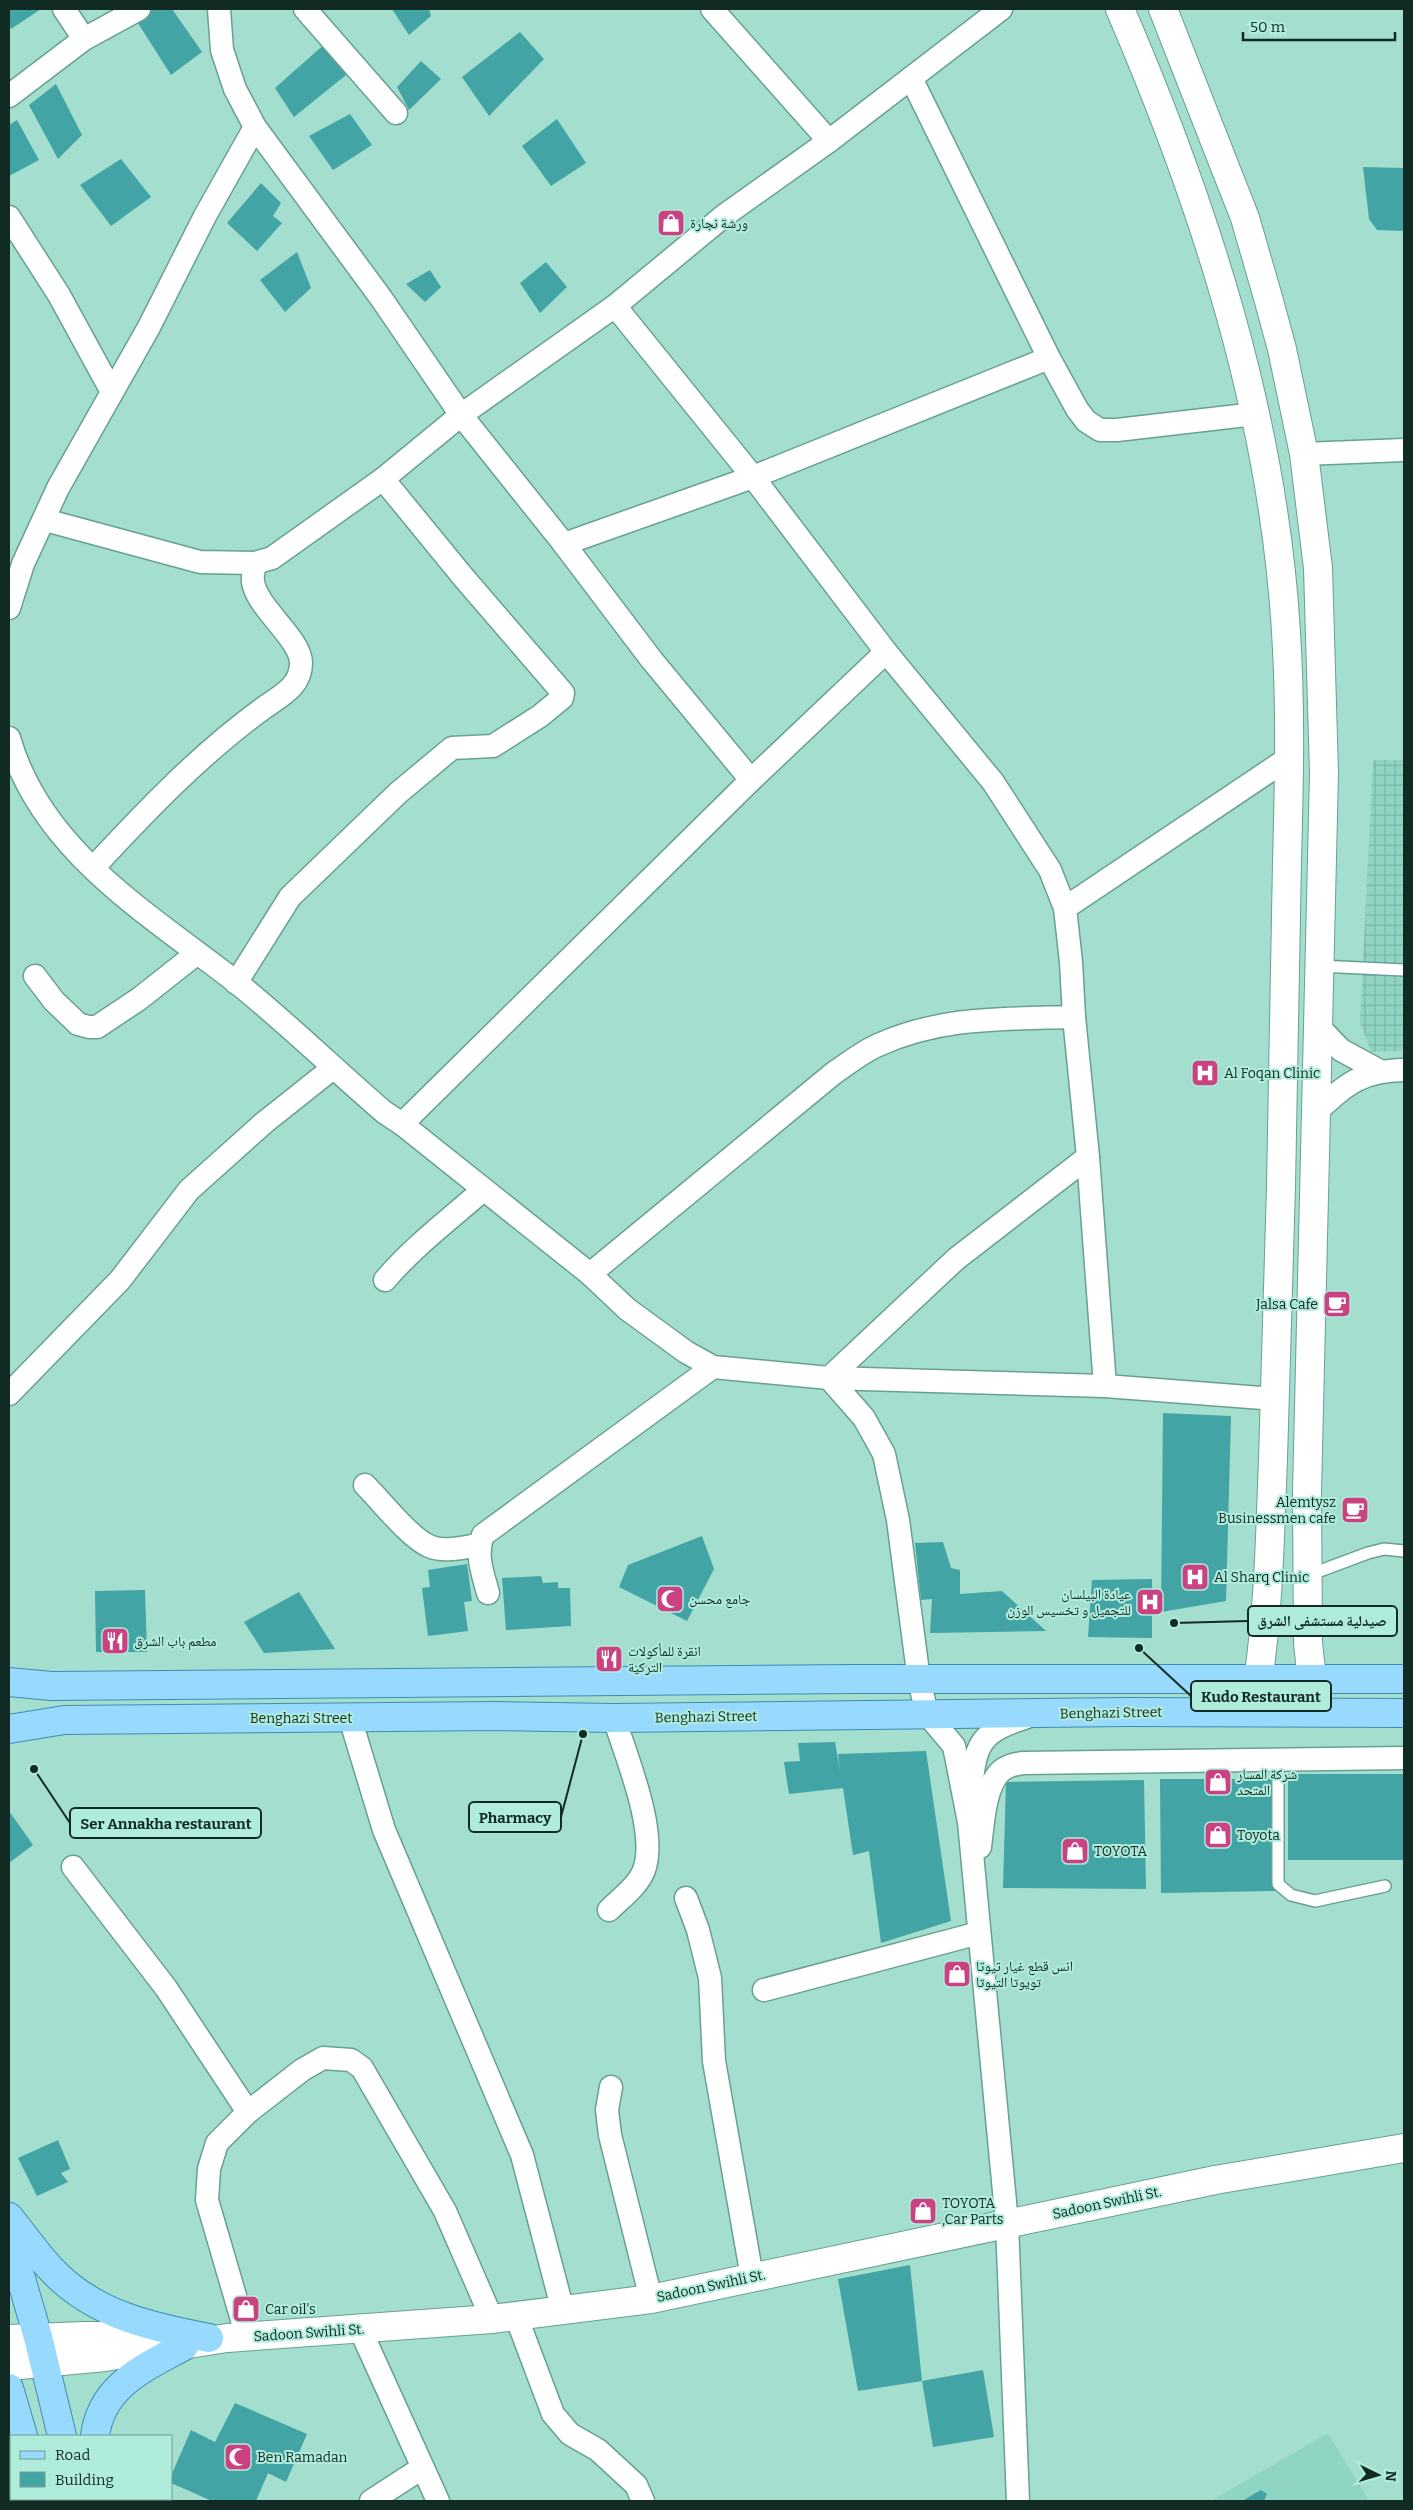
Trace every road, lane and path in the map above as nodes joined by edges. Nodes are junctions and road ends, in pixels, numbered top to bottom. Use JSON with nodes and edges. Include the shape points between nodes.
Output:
{"nodes":[{"id":1,"x":64,"y":9,"type":"edge"},
{"id":2,"x":139,"y":9,"type":"edge"},
{"id":3,"x":219,"y":9,"type":"edge"},
{"id":4,"x":305,"y":9,"type":"edge"},
{"id":5,"x":712,"y":9,"type":"edge"},
{"id":6,"x":1001,"y":9,"type":"edge"},
{"id":7,"x":1120,"y":9,"type":"edge"},
{"id":8,"x":1163,"y":9,"type":"edge"},
{"id":9,"x":84,"y":39,"type":"junction"},
{"id":10,"x":910,"y":78,"type":"junction"},
{"id":11,"x":9,"y":96,"type":"edge"},
{"id":12,"x":396,"y":113,"type":"dead end"},
{"id":13,"x":255,"y":127,"type":"junction"},
{"id":14,"x":829,"y":141,"type":"junction"},
{"id":15,"x":9,"y":217,"type":"edge"},
{"id":16,"x":615,"y":306,"type":"junction"},
{"id":17,"x":1282,"y":349,"type":"junction"},
{"id":18,"x":1049,"y":358,"type":"junction"},
{"id":19,"x":1242,"y":363,"type":"junction"},
{"id":20,"x":112,"y":392,"type":"junction"},
{"id":21,"x":460,"y":414,"type":"junction"},
{"id":22,"x":1254,"y":414,"type":"junction"},
{"id":23,"x":1404,"y":450,"type":"edge"},
{"id":24,"x":1304,"y":454,"type":"junction"},
{"id":25,"x":753,"y":477,"type":"junction"},
{"id":26,"x":383,"y":479,"type":"junction"},
{"id":27,"x":45,"y":520,"type":"junction"},
{"id":28,"x":564,"y":544,"type":"junction"},
{"id":29,"x":255,"y":563,"type":"junction"},
{"id":30,"x":9,"y":608,"type":"edge"},
{"id":31,"x":886,"y":652,"type":"junction"},
{"id":32,"x":9,"y":738,"type":"edge"},
{"id":33,"x":1290,"y":757,"type":"junction"},
{"id":34,"x":751,"y":780,"type":"junction"},
{"id":35,"x":93,"y":868,"type":"junction"},
{"id":36,"x":1065,"y":908,"type":"junction"},
{"id":37,"x":196,"y":954,"type":"junction"},
{"id":38,"x":1319,"y":966,"type":"junction"},
{"id":39,"x":1404,"y":970,"type":"edge"},
{"id":40,"x":35,"y":976,"type":"dead end"},
{"id":41,"x":236,"y":983,"type":"junction"},
{"id":42,"x":1074,"y":1016,"type":"junction"},
{"id":43,"x":1319,"y":1027,"type":"junction"},
{"id":44,"x":333,"y":1068,"type":"junction"},
{"id":45,"x":1378,"y":1070,"type":"junction"},
{"id":46,"x":1404,"y":1070,"type":"edge"},
{"id":47,"x":1317,"y":1111,"type":"junction"},
{"id":48,"x":402,"y":1124,"type":"junction"},
{"id":49,"x":1088,"y":1157,"type":"junction"},
{"id":50,"x":483,"y":1190,"type":"junction"},
{"id":51,"x":590,"y":1274,"type":"junction"},
{"id":52,"x":385,"y":1280,"type":"dead end"},
{"id":53,"x":713,"y":1367,"type":"junction"},
{"id":54,"x":829,"y":1378,"type":"junction"},
{"id":55,"x":1105,"y":1386,"type":"junction"},
{"id":56,"x":9,"y":1394,"type":"edge"},
{"id":57,"x":1275,"y":1399,"type":"junction"},
{"id":58,"x":365,"y":1486,"type":"dead end"},
{"id":59,"x":479,"y":1545,"type":"junction"},
{"id":60,"x":1404,"y":1551,"type":"edge"},
{"id":61,"x":1307,"y":1586,"type":"junction"},
{"id":62,"x":488,"y":1593,"type":"dead end"},
{"id":63,"x":1267,"y":1596,"type":"junction"},
{"id":64,"x":1404,"y":1679,"type":"edge"},
{"id":65,"x":919,"y":1680,"type":"junction"},
{"id":66,"x":1258,"y":1680,"type":"junction"},
{"id":67,"x":1312,"y":1680,"type":"junction"},
{"id":68,"x":9,"y":1682,"type":"edge"},
{"id":69,"x":1404,"y":1713,"type":"edge"},
{"id":70,"x":927,"y":1714,"type":"junction"},
{"id":71,"x":1039,"y":1714,"type":"junction"},
{"id":72,"x":350,"y":1718,"type":"junction"},
{"id":73,"x":614,"y":1718,"type":"junction"},
{"id":74,"x":9,"y":1729,"type":"edge"},
{"id":75,"x":1404,"y":1758,"type":"edge"},
{"id":76,"x":1278,"y":1760,"type":"junction"},
{"id":77,"x":969,"y":1822,"type":"junction"},
{"id":78,"x":73,"y":1867,"type":"dead end"},
{"id":79,"x":1385,"y":1886,"type":"dead end"},
{"id":80,"x":686,"y":1898,"type":"dead end"},
{"id":81,"x":975,"y":1903,"type":"junction"},
{"id":82,"x":609,"y":1910,"type":"dead end"},
{"id":83,"x":979,"y":1933,"type":"junction"},
{"id":84,"x":764,"y":1990,"type":"dead end"},
{"id":85,"x":611,"y":2087,"type":"dead end"},
{"id":86,"x":248,"y":2112,"type":"junction"},
{"id":87,"x":1404,"y":2148,"type":"edge"},
{"id":88,"x":9,"y":2217,"type":"edge"},
{"id":89,"x":1007,"y":2223,"type":"junction"},
{"id":90,"x":9,"y":2237,"type":"edge"},
{"id":91,"x":752,"y":2277,"type":"junction"},
{"id":92,"x":651,"y":2299,"type":"junction"},
{"id":93,"x":564,"y":2311,"type":"junction"},
{"id":94,"x":504,"y":2317,"type":"junction"},
{"id":95,"x":360,"y":2329,"type":"junction"},
{"id":96,"x":38,"y":2337,"type":"junction"},
{"id":97,"x":228,"y":2338,"type":"junction"},
{"id":98,"x":9,"y":2339,"type":"edge"},
{"id":99,"x":184,"y":2346,"type":"junction"},
{"id":100,"x":45,"y":2364,"type":"junction"},
{"id":101,"x":9,"y":2366,"type":"edge"},
{"id":102,"x":9,"y":2388,"type":"edge"},
{"id":103,"x":23,"y":2435,"type":"edge"},
{"id":104,"x":62,"y":2435,"type":"edge"},
{"id":105,"x":95,"y":2435,"type":"edge"},
{"id":106,"x":422,"y":2468,"type":"junction"},
{"id":107,"x":371,"y":2501,"type":"edge"},
{"id":108,"x":438,"y":2501,"type":"edge"},
{"id":109,"x":643,"y":2501,"type":"edge"},
{"id":110,"x":1018,"y":2501,"type":"edge"}],
"edges":[{"from":1,"to":9,"type":"street"},
{"from":2,"to":9,"type":"street"},
{"from":3,"to":13,"type":"street","via":[[222,50],[235,89]]},
{"from":4,"to":12,"type":"street"},
{"from":5,"to":14,"type":"street"},
{"from":6,"to":10,"type":"street"},
{"from":7,"to":19,"type":"main road","via":[[1186,173],[1222,281]]},
{"from":8,"to":17,"type":"main road","via":[[1245,218]]},
{"from":9,"to":11,"type":"street"},
{"from":10,"to":14,"type":"street"},
{"from":10,"to":18,"type":"street"},
{"from":13,"to":20,"type":"street"},
{"from":13,"to":21,"type":"street","via":[[381,298]]},
{"from":14,"to":16,"type":"street","via":[[725,215]]},
{"from":15,"to":20,"type":"street","via":[[59,295]]},
{"from":16,"to":21,"type":"street"},
{"from":16,"to":25,"type":"street"},
{"from":17,"to":19,"type":"main road"},
{"from":17,"to":24,"type":"main road"},
{"from":18,"to":22,"type":"street","via":[[1077,409],[1100,430]]},
{"from":18,"to":25,"type":"street"},
{"from":19,"to":22,"type":"main road"},
{"from":20,"to":27,"type":"street","via":[[58,488]]},
{"from":21,"to":26,"type":"street"},
{"from":21,"to":28,"type":"street"},
{"from":22,"to":33,"type":"main road","via":[[1276,534],[1286,630]]},
{"from":23,"to":24,"type":"street"},
{"from":24,"to":38,"type":"main road","via":[[1318,568],[1322,662],[1324,773]]},
{"from":25,"to":28,"type":"street"},
{"from":25,"to":31,"type":"street"},
{"from":26,"to":29,"type":"street","via":[[272,558]]},
{"from":26,"to":41,"type":"street","via":[[563,693],[562,698],[493,746],[452,748],[398,792],[290,898]]},
{"from":27,"to":29,"type":"street","via":[[200,562]]},
{"from":27,"to":30,"type":"street","via":[[23,564]]},
{"from":28,"to":34,"type":"street","via":[[651,659]]},
{"from":29,"to":35,"type":"street","via":[[253,582],[259,597],[290,638],[301,661],[300,676],[293,687],[246,720],[186,773]]},
{"from":31,"to":34,"type":"street"},
{"from":31,"to":36,"type":"street","via":[[993,782],[1050,870]]},
{"from":32,"to":35,"type":"street","via":[[44,812],[72,848]]},
{"from":33,"to":36,"type":"street"},
{"from":33,"to":57,"type":"main road"},
{"from":34,"to":48,"type":"street"},
{"from":35,"to":37,"type":"street"},
{"from":36,"to":42,"type":"street"},
{"from":37,"to":40,"type":"street","via":[[97,1027],[78,1024],[54,1001]]},
{"from":37,"to":41,"type":"street"},
{"from":38,"to":39,"type":"lane"},
{"from":38,"to":43,"type":"main road"},
{"from":41,"to":44,"type":"street"},
{"from":42,"to":49,"type":"street"},
{"from":42,"to":51,"type":"street","via":[[973,1020],[933,1026],[874,1047],[834,1073]]},
{"from":43,"to":45,"type":"street","via":[[1342,1050]]},
{"from":43,"to":47,"type":"main road"},
{"from":44,"to":48,"type":"street"},
{"from":44,"to":56,"type":"street","via":[[265,1122],[189,1190],[120,1280]]},
{"from":45,"to":46,"type":"street"},
{"from":45,"to":47,"type":"street","via":[[1352,1082]]},
{"from":47,"to":61,"type":"main road","via":[[1309,1356]]},
{"from":48,"to":50,"type":"street"},
{"from":49,"to":54,"type":"street","via":[[956,1259]]},
{"from":49,"to":55,"type":"street"},
{"from":50,"to":51,"type":"street"},
{"from":50,"to":52,"type":"street","via":[[404,1258]]},
{"from":51,"to":53,"type":"street","via":[[627,1309],[686,1352]]},
{"from":53,"to":54,"type":"street"},
{"from":53,"to":59,"type":"street","via":[[483,1535]]},
{"from":54,"to":55,"type":"street"},
{"from":54,"to":65,"type":"street","via":[[864,1418],[884,1454],[898,1520]]},
{"from":55,"to":57,"type":"street"},
{"from":57,"to":63,"type":"main road"},
{"from":58,"to":59,"type":"street","via":[[430,1547],[447,1549]]},
{"from":59,"to":62,"type":"street"},
{"from":60,"to":61,"type":"lane","via":[[1384,1549],[1368,1553]]},
{"from":61,"to":63,"type":"main road"},
{"from":61,"to":67,"type":"main road"},
{"from":63,"to":66,"type":"main road"},
{"from":64,"to":67,"type":"main road"},
{"from":65,"to":66,"type":"main road"},
{"from":65,"to":68,"type":"main road","via":[[51,1686]]},
{"from":65,"to":70,"type":"street"},
{"from":66,"to":67,"type":"main road"},
{"from":69,"to":71,"type":"main road","name":"Benghazi Street"},
{"from":70,"to":71,"type":"main road","name":"Benghazi Street"},
{"from":70,"to":73,"type":"main road","name":"Benghazi Street"},
{"from":70,"to":77,"type":"street","via":[[954,1746]]},
{"from":71,"to":77,"type":"street","via":[[1003,1725],[990,1732],[978,1746]]},
{"from":72,"to":73,"type":"main road","name":"Benghazi Street"},
{"from":72,"to":74,"type":"main road","name":"Benghazi Street","via":[[64,1720]]},
{"from":72,"to":93,"type":"street","via":[[384,1830],[522,2155]]},
{"from":73,"to":82,"type":"street","via":[[646,1826],[647,1854],[644,1870],[635,1884]]},
{"from":75,"to":76,"type":"street"},
{"from":76,"to":79,"type":"lane","via":[[1278,1884],[1291,1895],[1315,1900]]},
{"from":76,"to":81,"type":"street","via":[[1011,1765],[996,1777],[989,1796]]},
{"from":77,"to":81,"type":"street"},
{"from":78,"to":86,"type":"street","via":[[166,1988]]},
{"from":80,"to":91,"type":"street","via":[[710,1978],[714,2062]]},
{"from":81,"to":83,"type":"street"},
{"from":83,"to":84,"type":"street"},
{"from":83,"to":89,"type":"street"},
{"from":85,"to":92,"type":"street","via":[[607,2110],[610,2135]]},
{"from":86,"to":94,"type":"street","via":[[302,2070],[323,2058],[350,2060],[362,2068]]},
{"from":86,"to":97,"type":"street","via":[[217,2142],[209,2169],[206,2200]]},
{"from":87,"to":89,"type":"main road","name":"Sadoon Swihli St.","via":[[1215,2180]]},
{"from":88,"to":97,"type":"main road","via":[[50,2268],[85,2299],[126,2319],[159,2329]]},
{"from":89,"to":91,"type":"main road","name":"Sadoon Swihli St."},
{"from":89,"to":110,"type":"street"},
{"from":90,"to":96,"type":"main road"},
{"from":91,"to":92,"type":"main road","name":"Sadoon Swihli St."},
{"from":92,"to":93,"type":"main road","name":"Sadoon Swihli St."},
{"from":93,"to":94,"type":"main road","name":"Sadoon Swihli St."},
{"from":94,"to":95,"type":"main road","name":"Sadoon Swihli St."},
{"from":94,"to":109,"type":"street","via":[[553,2414],[570,2434],[598,2450],[636,2485]]},
{"from":95,"to":97,"type":"main road","name":"Sadoon Swihli St."},
{"from":95,"to":106,"type":"street"},
{"from":96,"to":97,"type":"main road"},
{"from":96,"to":98,"type":"main road"},
{"from":96,"to":100,"type":"main road"},
{"from":97,"to":99,"type":"main road","name":"Sadoon Swihli St."},
{"from":99,"to":100,"type":"main road","name":"Sadoon Swihli St."},
{"from":99,"to":105,"type":"main road","via":[[127,2378],[113,2392],[100,2413]]},
{"from":100,"to":101,"type":"main road","name":"Sadoon Swihli St."},
{"from":100,"to":104,"type":"main road"},
{"from":102,"to":103,"type":"main road"},
{"from":106,"to":107,"type":"street"},
{"from":106,"to":108,"type":"street"}]}
